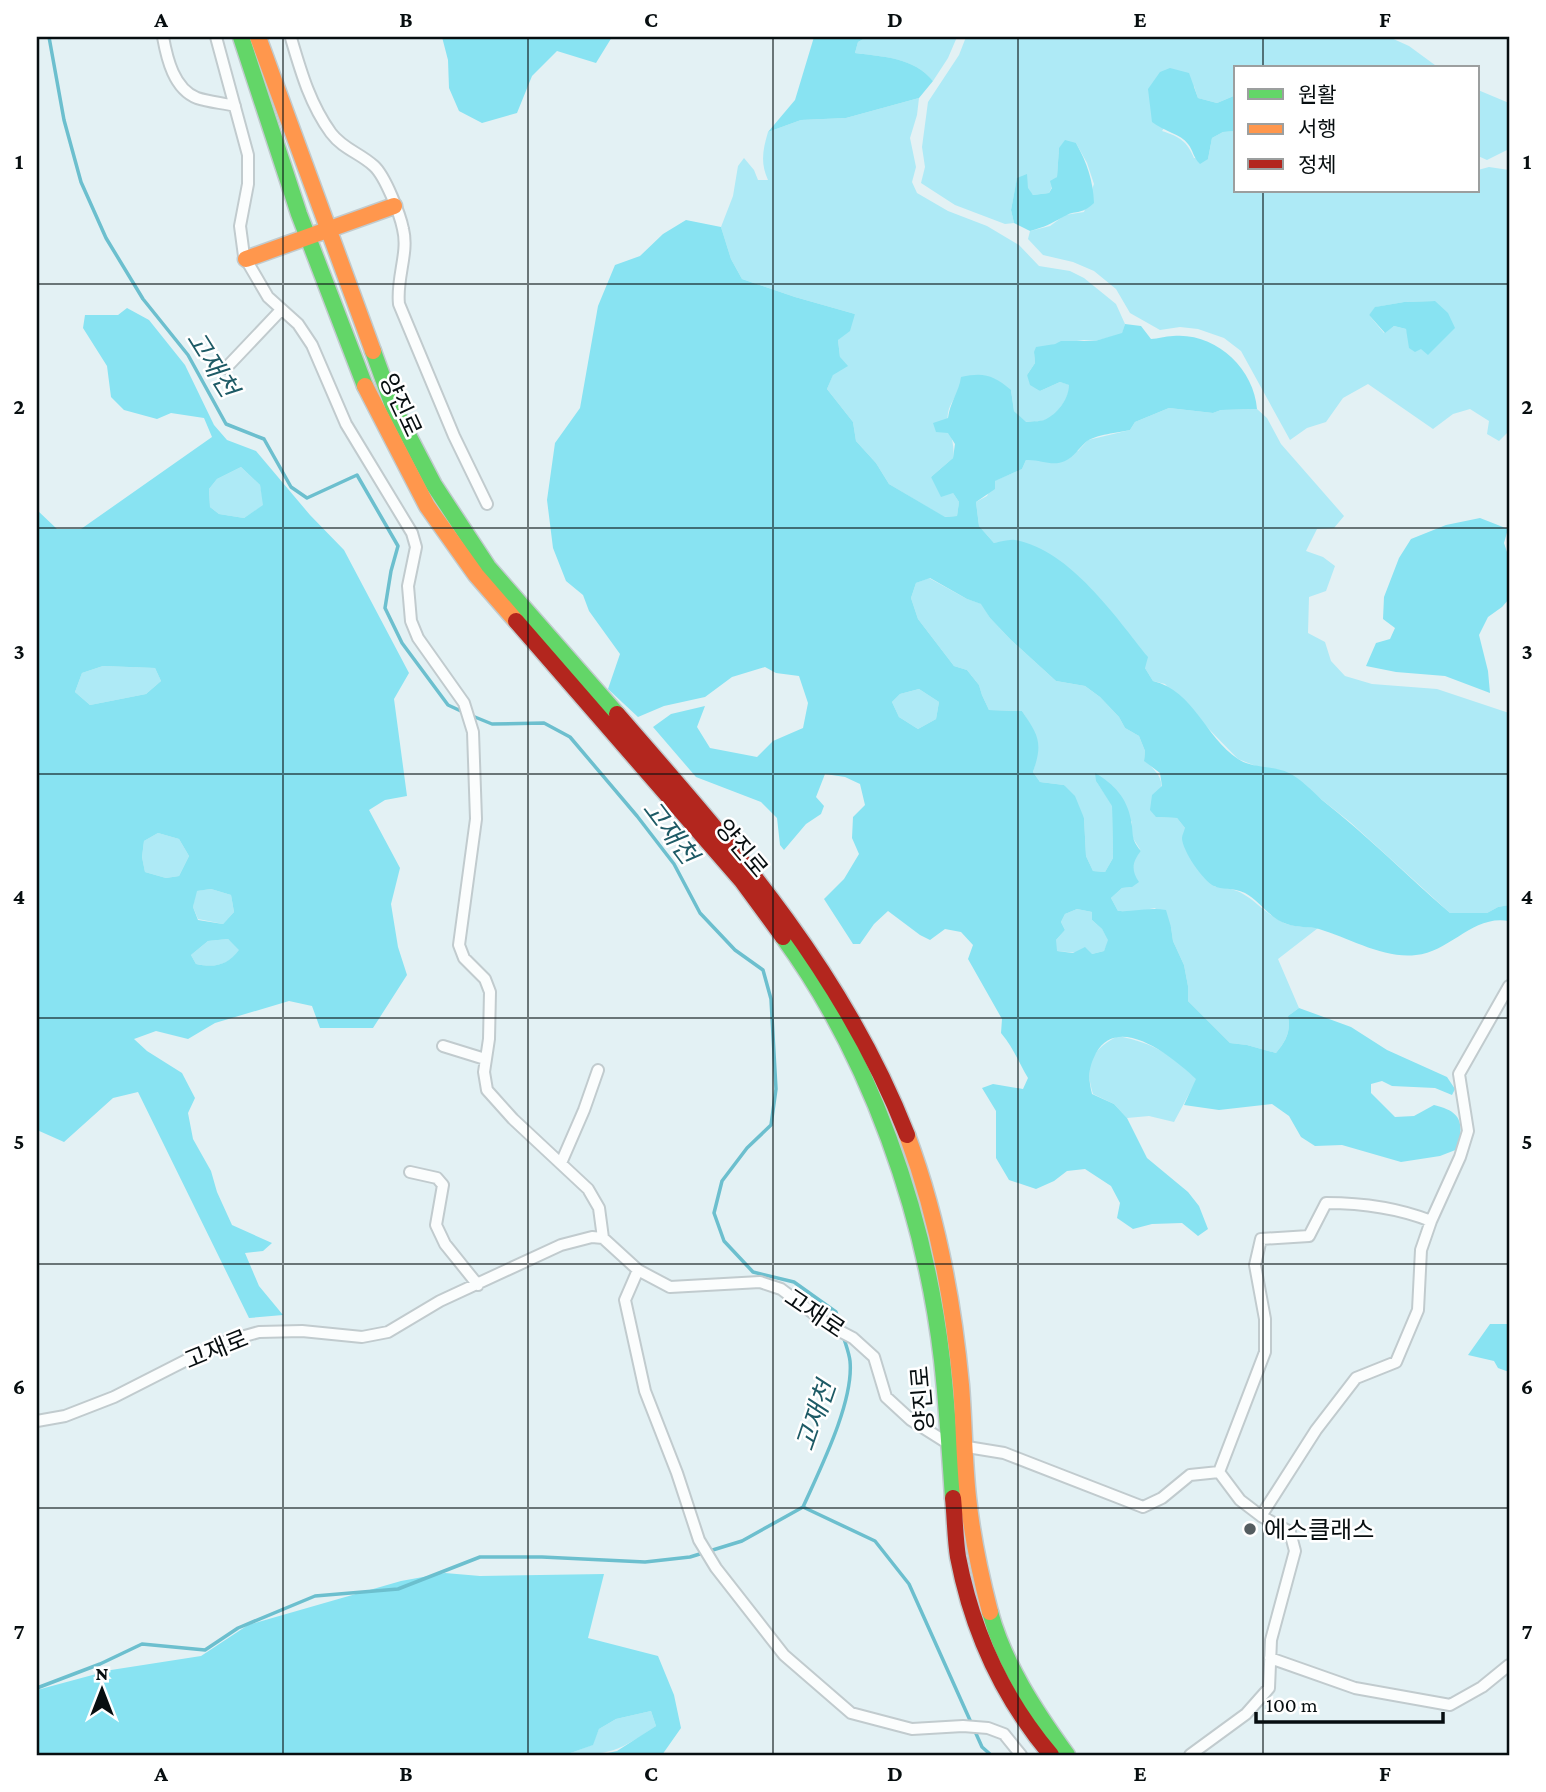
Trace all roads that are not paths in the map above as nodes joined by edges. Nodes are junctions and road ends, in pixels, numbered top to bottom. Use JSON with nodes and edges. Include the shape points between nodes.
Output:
{"nodes":[{"id":1,"x":163,"y":37,"type":"edge"},
{"id":2,"x":216,"y":37,"type":"edge"},
{"id":3,"x":241,"y":37,"type":"edge"},
{"id":4,"x":258,"y":37,"type":"edge"},
{"id":5,"x":291,"y":38,"type":"edge"},
{"id":6,"x":235,"y":106,"type":"junction"},
{"id":7,"x":394,"y":206,"type":"junction"},
{"id":8,"x":328,"y":229,"type":"junction"},
{"id":9,"x":309,"y":237,"type":"junction"},
{"id":10,"x":246,"y":259,"type":"junction"},
{"id":11,"x":281,"y":310,"type":"junction"},
{"id":12,"x":226,"y":368,"type":"dead end"},
{"id":13,"x":486,"y":504,"type":"dead end"},
{"id":14,"x":1509,"y":986,"type":"edge"},
{"id":15,"x":443,"y":1046,"type":"dead end"},
{"id":16,"x":485,"y":1059,"type":"junction"},
{"id":17,"x":598,"y":1070,"type":"dead end"},
{"id":18,"x":561,"y":1163,"type":"junction"},
{"id":19,"x":410,"y":1171,"type":"dead end"},
{"id":20,"x":1431,"y":1221,"type":"junction"},
{"id":21,"x":603,"y":1238,"type":"junction"},
{"id":22,"x":638,"y":1270,"type":"junction"},
{"id":23,"x":478,"y":1285,"type":"junction"},
{"id":24,"x":37,"y":1420,"type":"edge"},
{"id":25,"x":949,"y":1444,"type":"junction"},
{"id":26,"x":965,"y":1447,"type":"junction"},
{"id":27,"x":1219,"y":1472,"type":"junction"},
{"id":28,"x":1261,"y":1516,"type":"junction"},
{"id":29,"x":1270,"y":1658,"type":"junction"},
{"id":30,"x":1509,"y":1665,"type":"edge"},
{"id":31,"x":1021,"y":1755,"type":"edge"},
{"id":32,"x":1051,"y":1755,"type":"edge"},
{"id":33,"x":1068,"y":1755,"type":"edge"},
{"id":34,"x":1190,"y":1755,"type":"edge"}],
"edges":[{"from":1,"to":6,"type":"street","via":[[181,87],[197,98]]},
{"from":2,"to":6,"type":"street"},
{"from":3,"to":9,"type":"main road","name":"양진로"},
{"from":4,"to":8,"type":"main road","name":"양진로"},
{"from":5,"to":7,"type":"street","via":[[309,96],[332,135],[374,166]]},
{"from":6,"to":10,"type":"street","via":[[248,155],[240,237]]},
{"from":7,"to":8,"type":"main road"},
{"from":7,"to":13,"type":"street","via":[[405,246],[397,288],[399,304]]},
{"from":8,"to":9,"type":"main road"},
{"from":8,"to":26,"type":"main road","name":"양진로","via":[[393,406],[434,485],[488,567],[758,878],[850,1013],[891,1094],[936,1223],[960,1370]]},
{"from":9,"to":10,"type":"main road"},
{"from":9,"to":25,"type":"main road","name":"양진로","via":[[368,394],[427,506],[475,575],[742,881],[801,962],[845,1041],[883,1124],[910,1200],[940,1348]]},
{"from":10,"to":11,"type":"street"},
{"from":11,"to":12,"type":"street"},
{"from":11,"to":16,"type":"street","via":[[312,345],[346,424],[412,533],[416,547],[408,586],[411,621],[471,723],[476,818],[459,945],[490,992]]},
{"from":14,"to":20,"type":"street","via":[[1459,1074],[1468,1131]]},
{"from":15,"to":16,"type":"street"},
{"from":16,"to":18,"type":"street","via":[[486,1084],[492,1097]]},
{"from":17,"to":18,"type":"street"},
{"from":18,"to":21,"type":"street","via":[[596,1200]]},
{"from":19,"to":23,"type":"street","via":[[437,1178],[443,1185],[436,1225],[445,1244]]},
{"from":20,"to":27,"type":"street","via":[[1352,1203],[1326,1203],[1309,1236],[1261,1239],[1255,1265],[1265,1319],[1265,1353]]},
{"from":20,"to":28,"type":"street","via":[[1420,1250],[1418,1310],[1396,1362],[1356,1378]]},
{"from":21,"to":22,"type":"street","name":"고재로"},
{"from":21,"to":23,"type":"street","name":"고재로","via":[[561,1245]]},
{"from":22,"to":25,"type":"street","name":"고재로","via":[[670,1287],[760,1282],[781,1289],[874,1357],[886,1397]]},
{"from":22,"to":31,"type":"street","via":[[625,1300],[645,1391],[699,1540],[784,1655],[851,1713],[912,1729],[988,1728],[1004,1734]]},
{"from":23,"to":24,"type":"street","name":"고재로","via":[[388,1332],[362,1336],[259,1332],[220,1343],[114,1397],[65,1416]]},
{"from":25,"to":26,"type":"street","name":"고재로"},
{"from":25,"to":32,"type":"main road","name":"양진로","via":[[958,1556],[972,1612],[989,1660],[1030,1730]]},
{"from":26,"to":27,"type":"street","name":"고재로","via":[[1003,1453],[1143,1507],[1190,1475]]},
{"from":26,"to":33,"type":"main road","name":"양진로","via":[[978,1567],[995,1631],[1035,1710]]},
{"from":27,"to":28,"type":"street","via":[[1240,1500]]},
{"from":28,"to":29,"type":"street","via":[[1290,1532],[1295,1551],[1270,1640]]},
{"from":29,"to":30,"type":"street","via":[[1355,1688],[1450,1705]]},
{"from":29,"to":34,"type":"street","via":[[1269,1688],[1246,1714]]}]}
